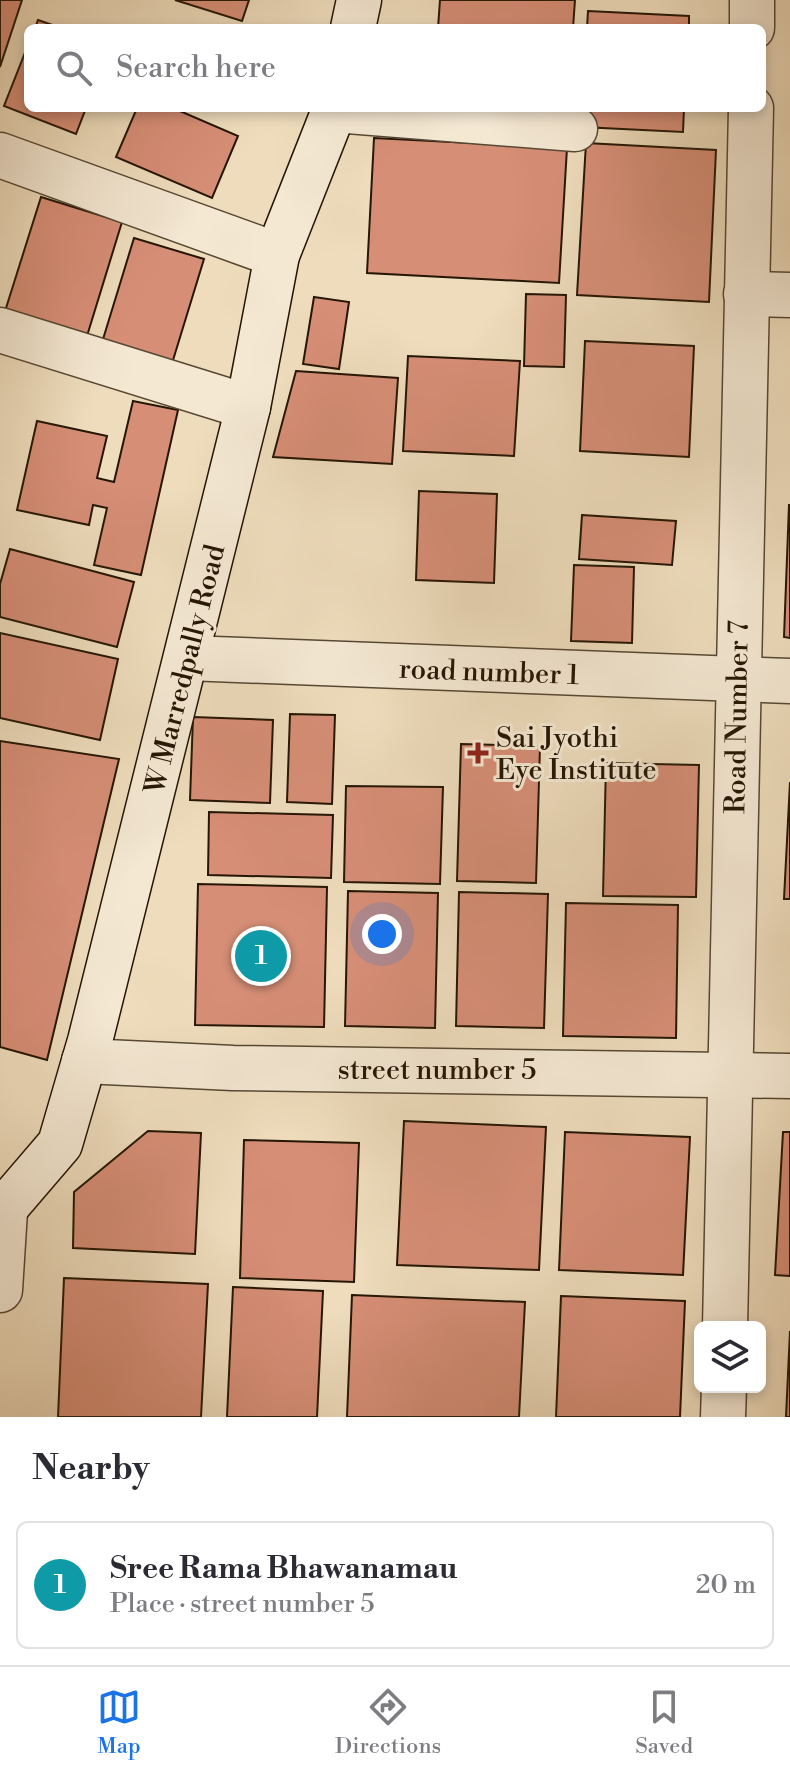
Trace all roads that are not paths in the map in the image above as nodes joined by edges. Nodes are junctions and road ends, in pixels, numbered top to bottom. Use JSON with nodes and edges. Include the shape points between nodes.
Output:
{"nodes":[{"id":1,"x":359,"y":0,"type":"edge"},
{"id":2,"x":752,"y":0,"type":"edge"},
{"id":3,"x":354,"y":24,"type":"edge"},
{"id":4,"x":752,"y":24,"type":"edge"},
{"id":5,"x":334,"y":112,"type":"edge"},
{"id":6,"x":371,"y":112,"type":"edge"},
{"id":7,"x":751,"y":112,"type":"edge"},
{"id":8,"x":575,"y":129,"type":"dead end"},
{"id":9,"x":0,"y":155,"type":"edge"},
{"id":10,"x":277,"y":255,"type":"junction"},
{"id":11,"x":746,"y":294,"type":"junction"},
{"id":12,"x":790,"y":295,"type":"edge"},
{"id":13,"x":0,"y":330,"type":"edge"},
{"id":14,"x":248,"y":407,"type":"junction"},
{"id":15,"x":187,"y":658,"type":"junction"},
{"id":16,"x":737,"y":680,"type":"junction"},
{"id":17,"x":790,"y":681,"type":"edge"},
{"id":18,"x":84,"y":1061,"type":"junction"},
{"id":19,"x":730,"y":1073,"type":"junction"},
{"id":20,"x":790,"y":1076,"type":"edge"},
{"id":21,"x":2,"y":1213,"type":"edge"},
{"id":22,"x":0,"y":1290,"type":"edge"},
{"id":23,"x":725,"y":1321,"type":"edge"},
{"id":24,"x":724,"y":1393,"type":"edge"},
{"id":25,"x":723,"y":1417,"type":"edge"}],
"edges":[{"from":1,"to":3,"type":"street"},
{"from":2,"to":4,"type":"street"},
{"from":5,"to":10,"type":"street","name":"W Marredpally Road"},
{"from":6,"to":8,"type":"street"},
{"from":7,"to":11,"type":"street","name":"Road Number 7"},
{"from":9,"to":10,"type":"street"},
{"from":10,"to":14,"type":"street","name":"W Marredpally Road"},
{"from":11,"to":12,"type":"street"},
{"from":11,"to":16,"type":"street","name":"Road Number 7"},
{"from":13,"to":14,"type":"street"},
{"from":14,"to":15,"type":"street","name":"W Marredpally Road"},
{"from":15,"to":16,"type":"street","name":"road number 1"},
{"from":15,"to":18,"type":"street","name":"W Marredpally Road"},
{"from":16,"to":17,"type":"street","name":"road number 1"},
{"from":16,"to":19,"type":"street","name":"Road Number 7"},
{"from":18,"to":19,"type":"street","name":"street number 5","via":[[233,1068]]},
{"from":18,"to":21,"type":"street","name":"W Marredpally Road","via":[[60,1144]]},
{"from":19,"to":20,"type":"street","name":"street number 5"},
{"from":19,"to":23,"type":"street","name":"Road Number 7"},
{"from":21,"to":22,"type":"street"},
{"from":24,"to":25,"type":"street"}]}
